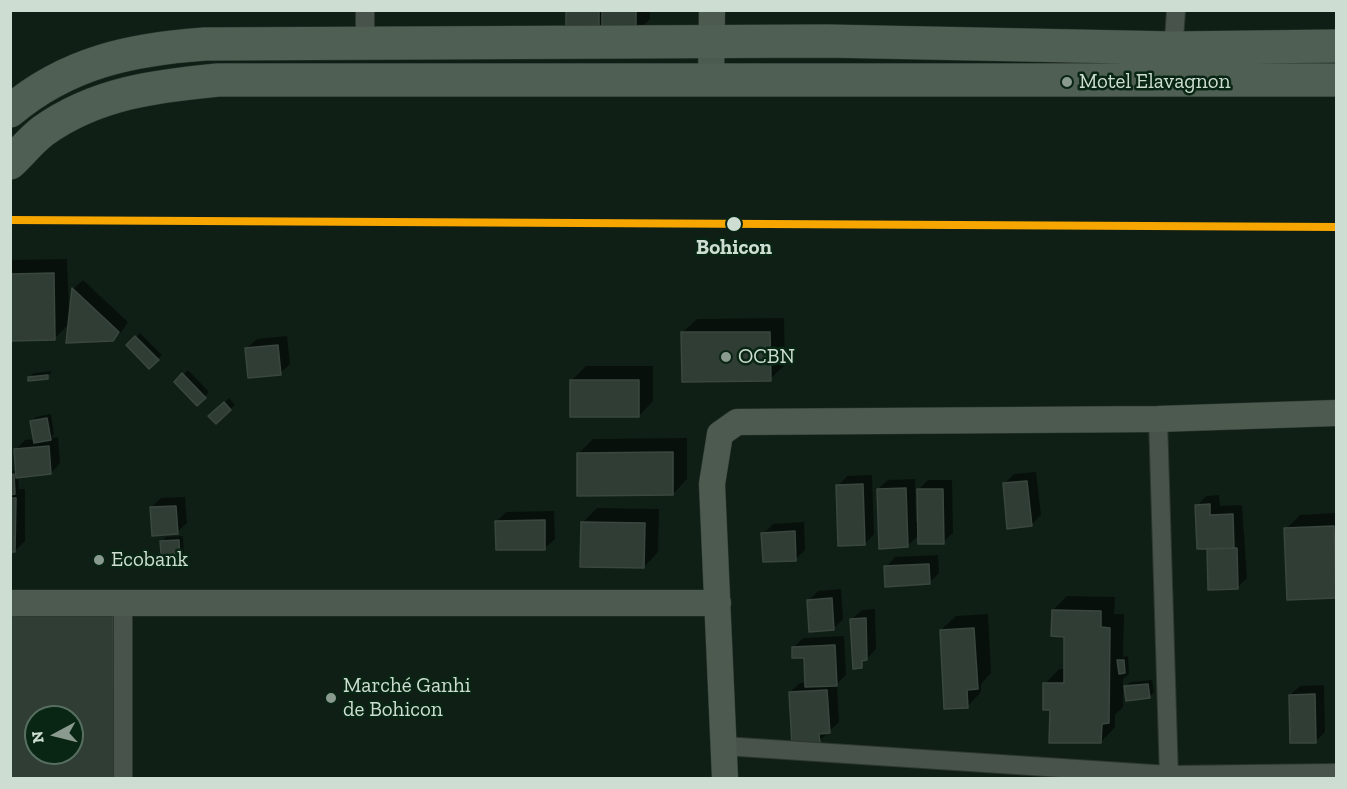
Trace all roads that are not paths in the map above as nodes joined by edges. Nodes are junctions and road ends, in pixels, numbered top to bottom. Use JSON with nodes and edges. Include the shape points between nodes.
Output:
{"nodes":[{"id":1,"x":365,"y":10,"type":"edge"},
{"id":2,"x":712,"y":10,"type":"edge"},
{"id":3,"x":1176,"y":10,"type":"edge"},
{"id":4,"x":365,"y":43,"type":"junction"},
{"id":5,"x":711,"y":43,"type":"junction"},
{"id":6,"x":1336,"y":46,"type":"edge"},
{"id":7,"x":1172,"y":63,"type":"junction"},
{"id":8,"x":711,"y":80,"type":"junction"},
{"id":9,"x":1336,"y":80,"type":"edge"},
{"id":10,"x":10,"y":111,"type":"edge"},
{"id":11,"x":10,"y":164,"type":"edge"},
{"id":12,"x":1336,"y":412,"type":"edge"},
{"id":13,"x":1158,"y":419,"type":"junction"},
{"id":14,"x":10,"y":603,"type":"edge"},
{"id":15,"x":123,"y":603,"type":"junction"},
{"id":16,"x":718,"y":603,"type":"junction"},
{"id":17,"x":724,"y":746,"type":"junction"},
{"id":18,"x":1336,"y":773,"type":"edge"},
{"id":19,"x":1169,"y":777,"type":"edge"},
{"id":20,"x":123,"y":778,"type":"edge"},
{"id":21,"x":725,"y":778,"type":"edge"}],
"edges":[{"from":1,"to":4,"type":"street"},
{"from":2,"to":5,"type":"street"},
{"from":3,"to":7,"type":"street"},
{"from":4,"to":5,"type":"highway"},
{"from":4,"to":10,"type":"highway","via":[[155,47],[112,56],[65,75]]},
{"from":5,"to":7,"type":"highway","via":[[827,41]]},
{"from":5,"to":8,"type":"street"},
{"from":6,"to":7,"type":"highway"},
{"from":7,"to":8,"type":"highway","via":[[828,82]]},
{"from":7,"to":9,"type":"highway"},
{"from":8,"to":11,"type":"highway","via":[[218,80],[159,85],[119,94],[77,110],[42,132]]},
{"from":12,"to":13,"type":"street"},
{"from":13,"to":16,"type":"street","via":[[737,422],[720,434],[712,484]]},
{"from":13,"to":19,"type":"street"},
{"from":14,"to":15,"type":"street"},
{"from":15,"to":16,"type":"street"},
{"from":15,"to":20,"type":"street"},
{"from":16,"to":17,"type":"street"},
{"from":17,"to":19,"type":"street"},
{"from":17,"to":21,"type":"street"},
{"from":18,"to":19,"type":"street"}]}
